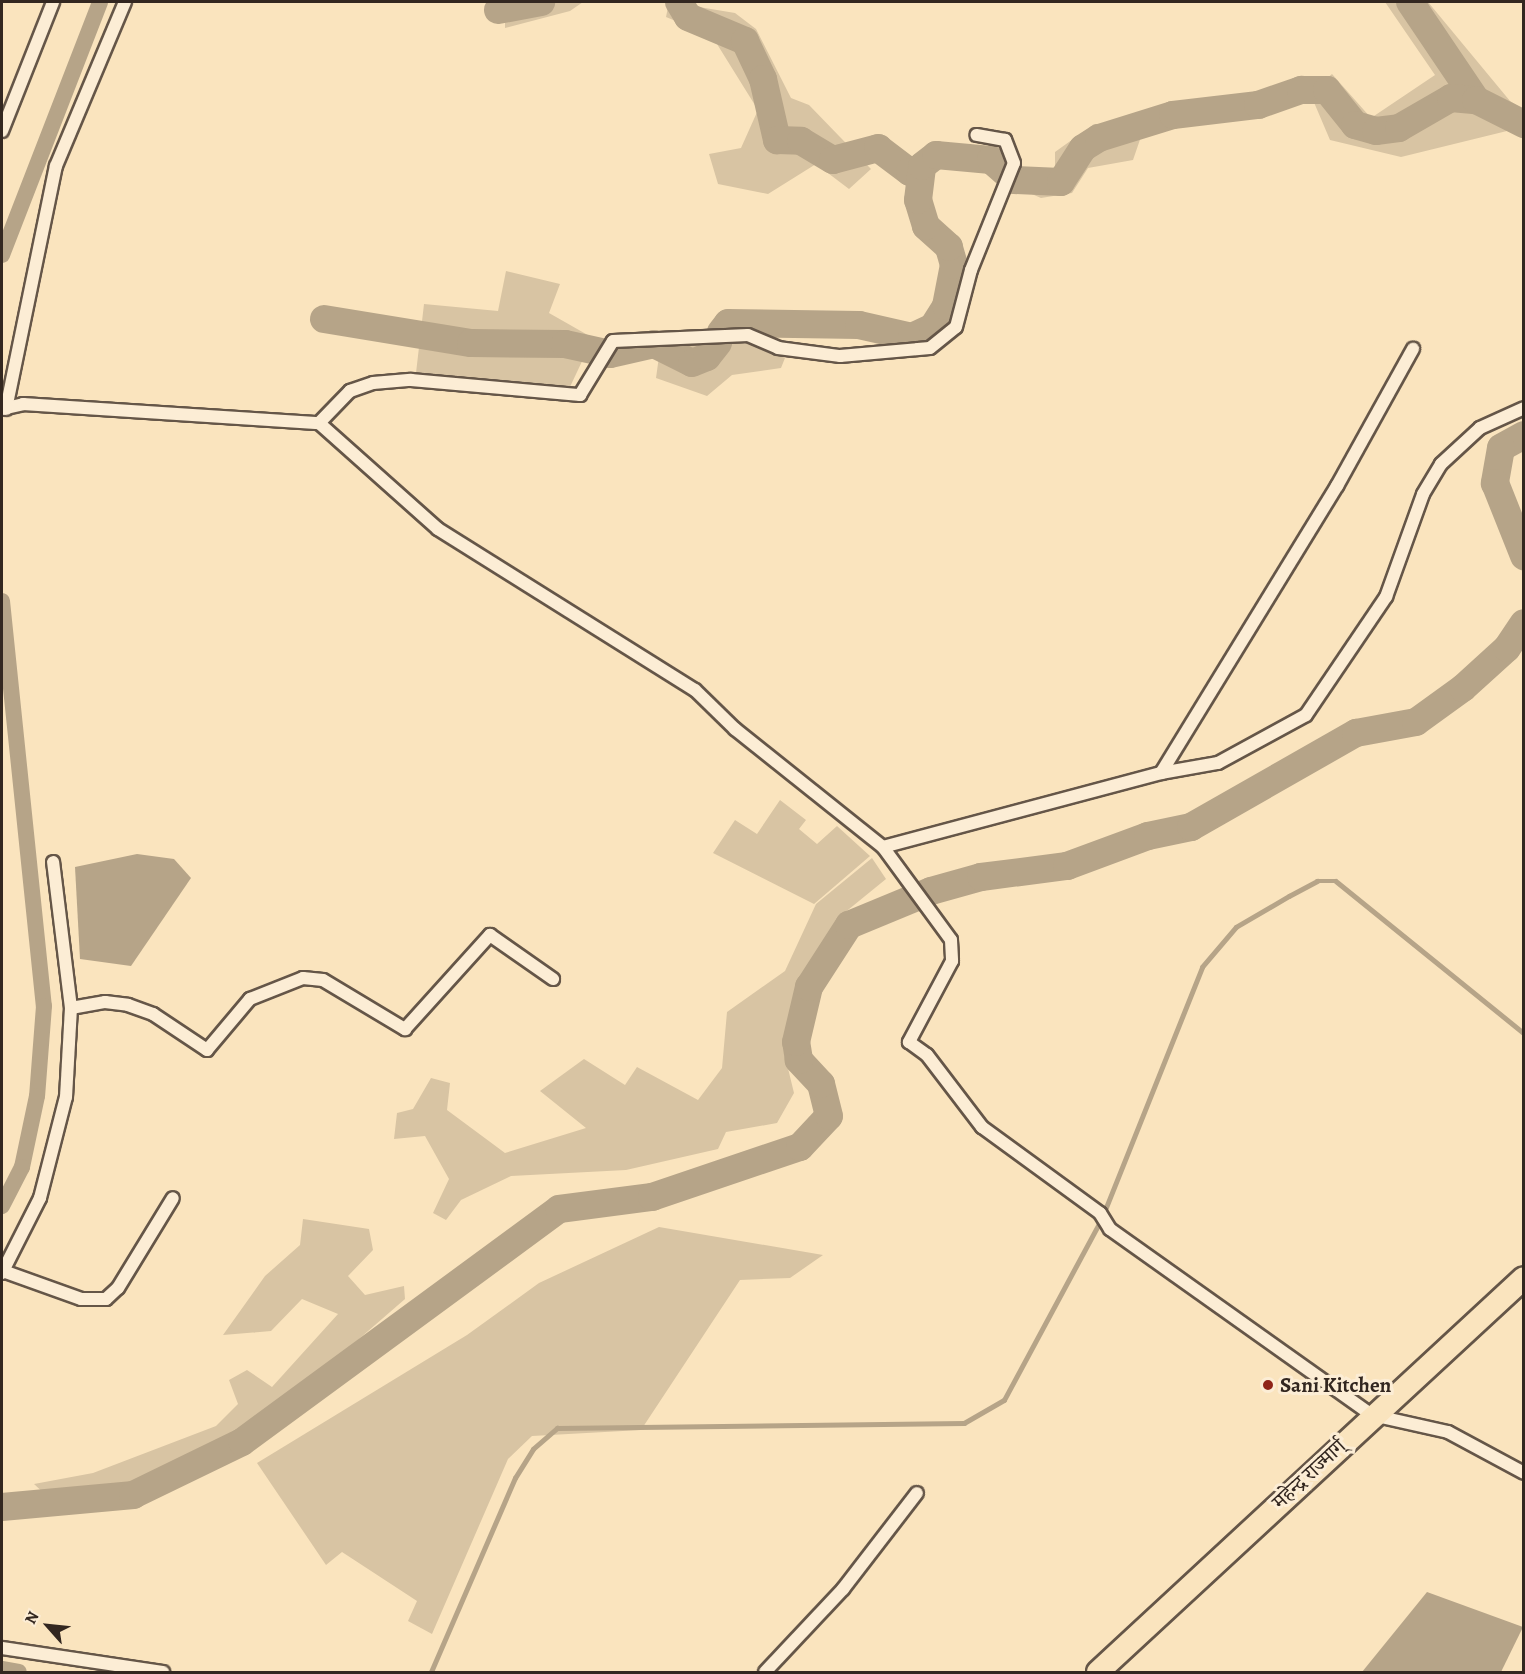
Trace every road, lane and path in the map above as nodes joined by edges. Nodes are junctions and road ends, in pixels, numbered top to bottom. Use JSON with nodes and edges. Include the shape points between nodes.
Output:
{"nodes":[{"id":1,"x":53,"y":2,"type":"edge"},
{"id":2,"x":125,"y":2,"type":"edge"},
{"id":3,"x":2,"y":131,"type":"edge"},
{"id":4,"x":976,"y":135,"type":"dead end"},
{"id":5,"x":1413,"y":349,"type":"dead end"},
{"id":6,"x":1524,"y":408,"type":"edge"},
{"id":7,"x":4,"y":409,"type":"edge"},
{"id":8,"x":319,"y":423,"type":"junction"},
{"id":9,"x":1161,"y":773,"type":"junction"},
{"id":10,"x":884,"y":848,"type":"junction"},
{"id":11,"x":53,"y":862,"type":"dead end"},
{"id":12,"x":553,"y":979,"type":"dead end"},
{"id":13,"x":71,"y":1008,"type":"junction"},
{"id":14,"x":173,"y":1198,"type":"dead end"},
{"id":15,"x":2,"y":1272,"type":"edge"},
{"id":16,"x":1524,"y":1278,"type":"edge"},
{"id":17,"x":1372,"y":1415,"type":"junction"},
{"id":18,"x":1524,"y":1473,"type":"edge"},
{"id":19,"x":917,"y":1493,"type":"dead end"},
{"id":20,"x":2,"y":1648,"type":"edge"},
{"id":21,"x":163,"y":1672,"type":"edge"},
{"id":22,"x":765,"y":1672,"type":"edge"},
{"id":23,"x":1098,"y":1672,"type":"edge"}],
"edges":[{"from":1,"to":3,"type":"street"},
{"from":2,"to":7,"type":"street","via":[[56,166]]},
{"from":4,"to":8,"type":"street","via":[[1005,140],[1013,150],[1013,166],[971,270],[956,327],[930,348],[840,356],[778,348],[748,335],[668,335],[605,346],[587,387],[569,398],[411,380],[373,383],[350,391]]},
{"from":5,"to":9,"type":"street","via":[[1337,486]]},
{"from":6,"to":9,"type":"street","via":[[1480,428],[1441,464],[1423,494],[1386,597],[1306,715],[1218,763]]},
{"from":7,"to":8,"type":"street","via":[[23,404]]},
{"from":8,"to":10,"type":"street","via":[[438,529],[695,690],[735,729]]},
{"from":9,"to":10,"type":"street"},
{"from":10,"to":17,"type":"street","via":[[951,940],[952,961],[909,1042],[932,1061],[982,1127],[1100,1213],[1110,1229]]},
{"from":11,"to":13,"type":"street"},
{"from":12,"to":13,"type":"street","via":[[490,935],[405,1029],[324,980],[303,978],[250,999],[207,1050],[153,1014],[128,1005],[105,1002]]},
{"from":13,"to":15,"type":"street","via":[[72,1048],[60,1125],[40,1198]]},
{"from":14,"to":15,"type":"street","via":[[118,1288],[106,1299],[81,1299]]},
{"from":16,"to":17,"type":"highway","name":"महेन्द्र राज्मार्ग्"},
{"from":17,"to":18,"type":"street","via":[[1448,1432]]},
{"from":17,"to":23,"type":"highway","name":"महेन्द्र राज्मार्ग्"},
{"from":19,"to":22,"type":"street","via":[[843,1588]]},
{"from":20,"to":21,"type":"street"}]}
